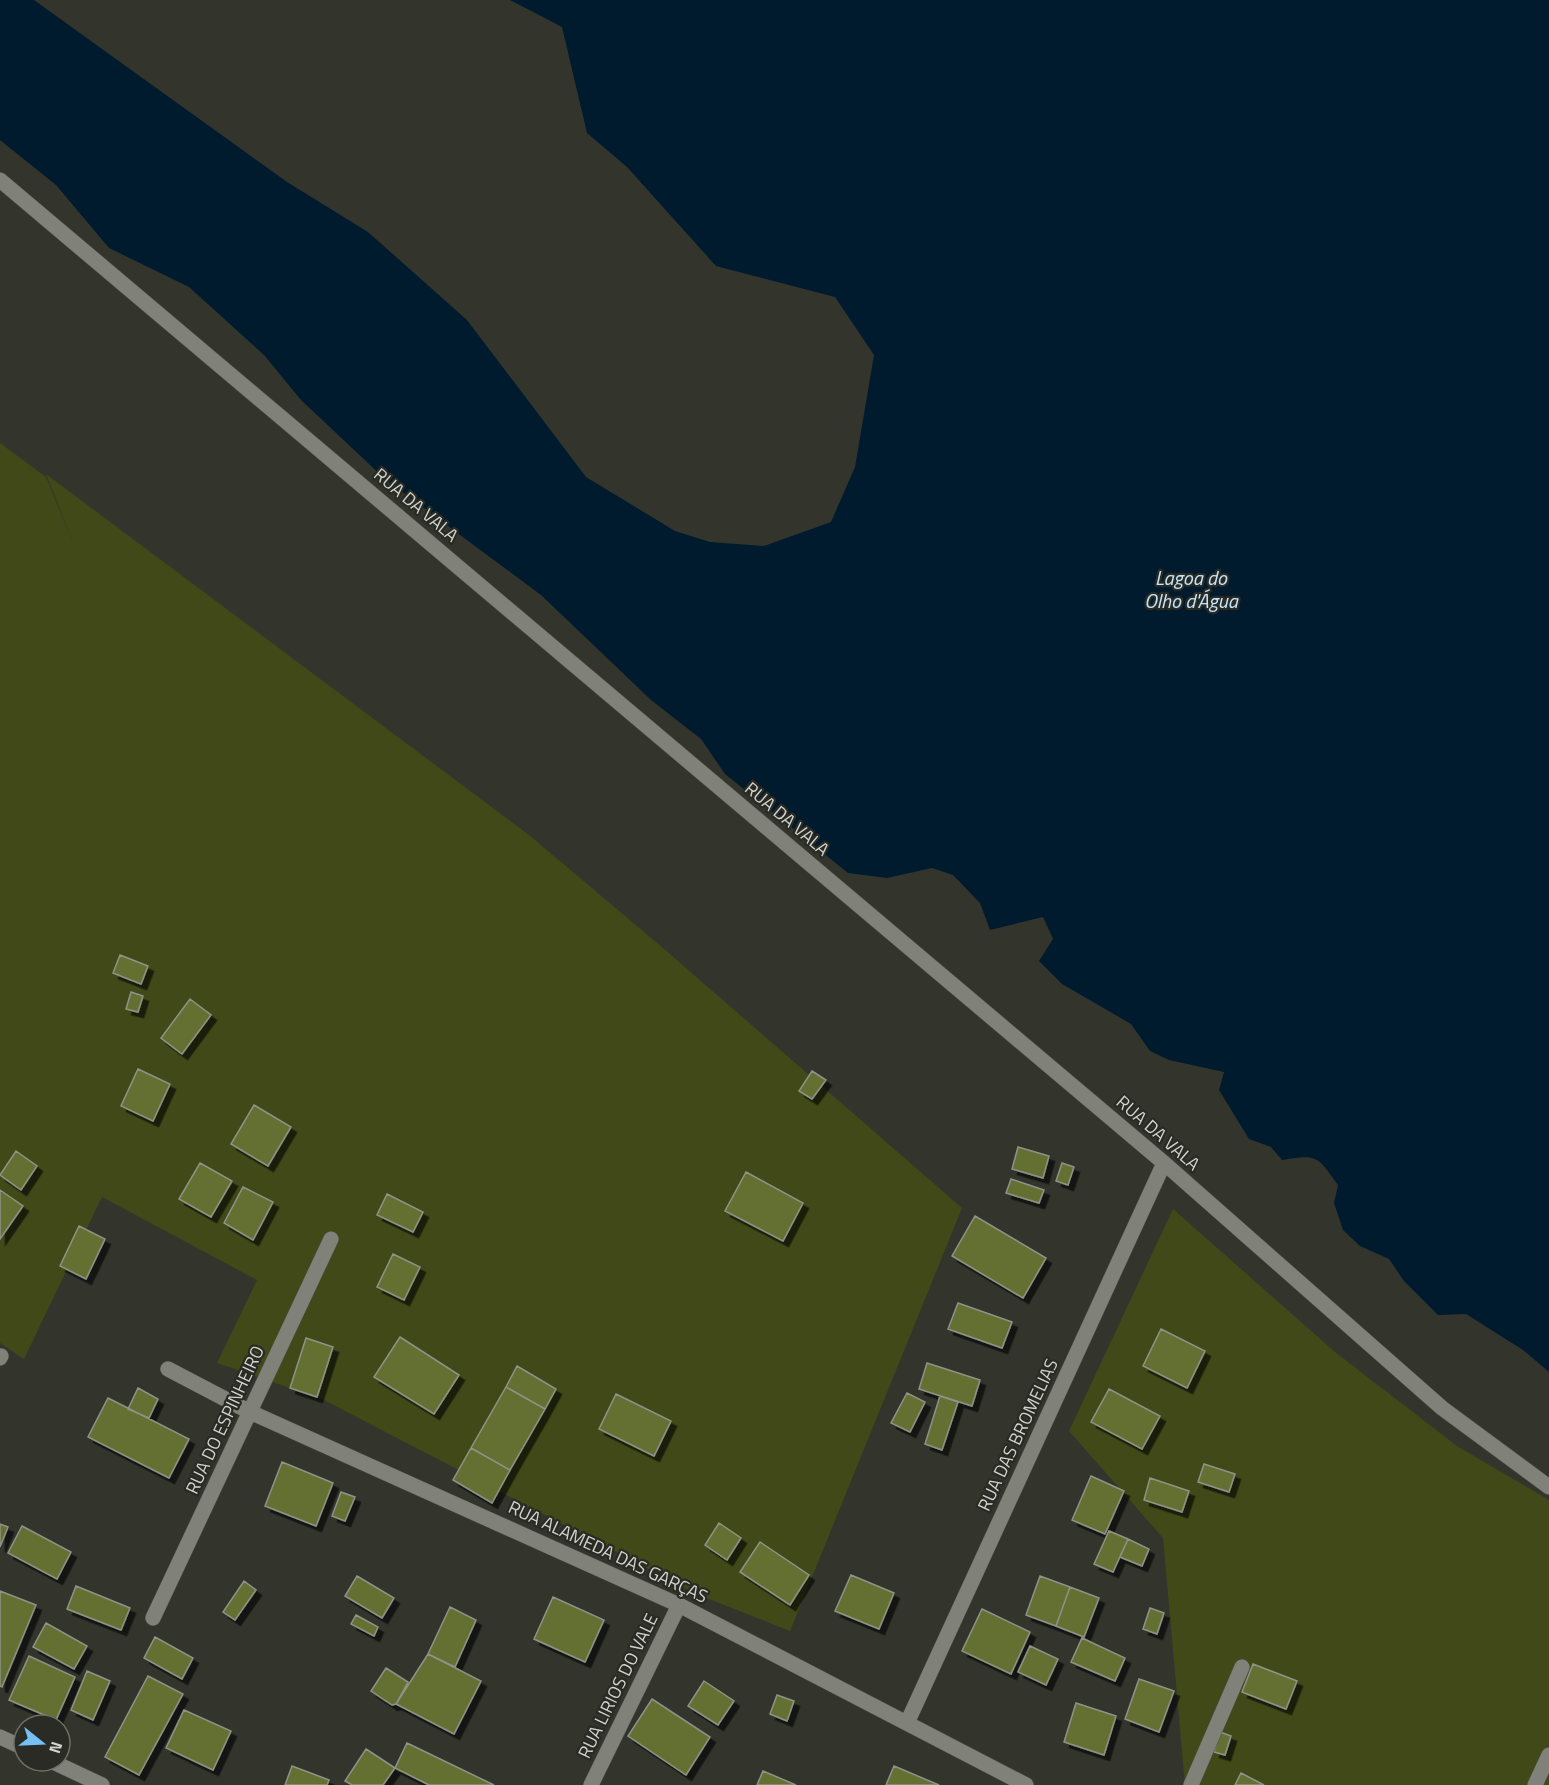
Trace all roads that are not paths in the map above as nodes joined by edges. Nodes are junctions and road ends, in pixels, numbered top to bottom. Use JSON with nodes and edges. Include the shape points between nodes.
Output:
{"nodes":[{"id":1,"x":0,"y":180,"type":"edge"},
{"id":2,"x":1164,"y":1163,"type":"junction"},
{"id":3,"x":331,"y":1239,"type":"dead end"},
{"id":4,"x":168,"y":1370,"type":"dead end"},
{"id":5,"x":250,"y":1412,"type":"junction"},
{"id":6,"x":1549,"y":1487,"type":"edge"},
{"id":7,"x":679,"y":1605,"type":"junction"},
{"id":8,"x":153,"y":1618,"type":"dead end"},
{"id":9,"x":1242,"y":1667,"type":"dead end"},
{"id":10,"x":907,"y":1723,"type":"junction"},
{"id":11,"x":1549,"y":1755,"type":"edge"},
{"id":12,"x":72,"y":1771,"type":"edge"},
{"id":13,"x":102,"y":1785,"type":"edge"},
{"id":14,"x":591,"y":1785,"type":"edge"},
{"id":15,"x":1026,"y":1785,"type":"edge"},
{"id":16,"x":1191,"y":1785,"type":"edge"},
{"id":17,"x":1535,"y":1785,"type":"edge"}],
"edges":[{"from":1,"to":2,"type":"street","name":"RUA DA VALA"},
{"from":2,"to":6,"type":"street","name":"RUA DA VALA","via":[[1442,1408]]},
{"from":2,"to":10,"type":"street","name":"RUA DAS BROMELIAS"},
{"from":3,"to":5,"type":"street","name":"RUA DO ESPINHEIRO"},
{"from":4,"to":5,"type":"street","name":"RUA ALAMEDA DAS GARÇAS"},
{"from":5,"to":7,"type":"street","name":"RUA ALAMEDA DAS GARÇAS"},
{"from":5,"to":8,"type":"street","name":"RUA DO ESPINHEIRO"},
{"from":7,"to":10,"type":"street","name":"RUA ALAMEDA DAS GARÇAS"},
{"from":7,"to":14,"type":"street","name":"RUA LIRIOS DO VALE"},
{"from":9,"to":16,"type":"street"},
{"from":10,"to":15,"type":"street","name":"RUA ALAMEDA DAS GARÇAS"},
{"from":11,"to":17,"type":"street"},
{"from":12,"to":13,"type":"street"}]}
